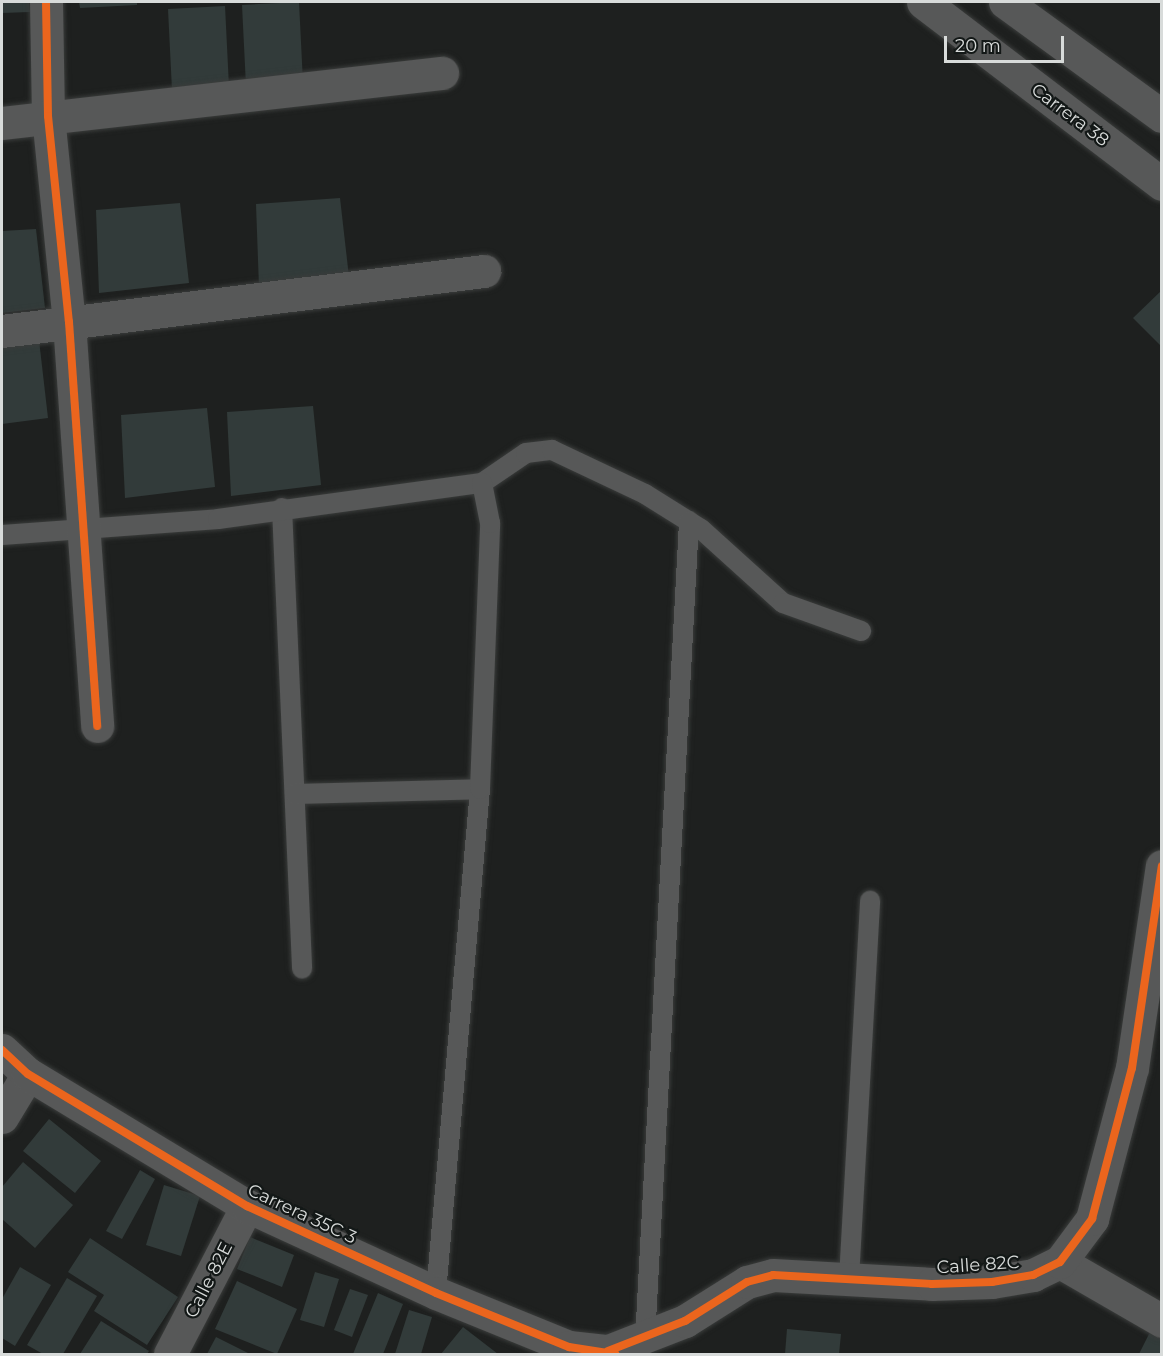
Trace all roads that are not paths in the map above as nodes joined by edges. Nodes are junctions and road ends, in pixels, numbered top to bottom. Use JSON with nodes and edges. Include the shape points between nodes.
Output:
{"nodes":[{"id":1,"x":46,"y":2,"type":"edge"},
{"id":2,"x":923,"y":2,"type":"edge"},
{"id":3,"x":1005,"y":2,"type":"edge"},
{"id":4,"x":442,"y":73,"type":"dead end"},
{"id":5,"x":48,"y":116,"type":"junction"},
{"id":6,"x":1161,"y":116,"type":"edge"},
{"id":7,"x":2,"y":123,"type":"edge"},
{"id":8,"x":1161,"y":184,"type":"edge"},
{"id":9,"x":484,"y":270,"type":"dead end"},
{"id":10,"x":69,"y":322,"type":"junction"},
{"id":11,"x":2,"y":331,"type":"edge"},
{"id":12,"x":482,"y":483,"type":"junction"},
{"id":13,"x":282,"y":508,"type":"junction"},
{"id":14,"x":689,"y":522,"type":"junction"},
{"id":15,"x":82,"y":529,"type":"junction"},
{"id":16,"x":2,"y":535,"type":"edge"},
{"id":17,"x":861,"y":631,"type":"dead end"},
{"id":18,"x":97,"y":726,"type":"dead end"},
{"id":19,"x":480,"y":789,"type":"junction"},
{"id":20,"x":296,"y":794,"type":"junction"},
{"id":21,"x":1161,"y":866,"type":"edge"},
{"id":22,"x":870,"y":901,"type":"dead end"},
{"id":23,"x":302,"y":969,"type":"dead end"},
{"id":24,"x":2,"y":1050,"type":"edge"},
{"id":25,"x":28,"y":1074,"type":"junction"},
{"id":26,"x":2,"y":1117,"type":"edge"},
{"id":27,"x":247,"y":1206,"type":"junction"},
{"id":28,"x":1060,"y":1262,"type":"junction"},
{"id":29,"x":849,"y":1279,"type":"junction"},
{"id":30,"x":436,"y":1293,"type":"junction"},
{"id":31,"x":1161,"y":1322,"type":"edge"},
{"id":32,"x":645,"y":1340,"type":"junction"},
{"id":33,"x":611,"y":1353,"type":"edge"},
{"id":34,"x":170,"y":1354,"type":"edge"}],
"edges":[{"from":1,"to":5,"type":"street"},
{"from":2,"to":8,"type":"street","name":"Carrera 38"},
{"from":3,"to":6,"type":"street"},
{"from":4,"to":5,"type":"street"},
{"from":5,"to":7,"type":"street"},
{"from":5,"to":10,"type":"street"},
{"from":9,"to":10,"type":"street"},
{"from":10,"to":11,"type":"street"},
{"from":10,"to":15,"type":"street"},
{"from":12,"to":13,"type":"lane"},
{"from":12,"to":14,"type":"lane","via":[[526,453],[552,450],[645,494]]},
{"from":12,"to":19,"type":"lane","via":[[490,523]]},
{"from":13,"to":15,"type":"lane","via":[[218,519]]},
{"from":13,"to":20,"type":"lane"},
{"from":14,"to":17,"type":"lane","via":[[783,603]]},
{"from":14,"to":32,"type":"lane"},
{"from":15,"to":16,"type":"lane"},
{"from":15,"to":18,"type":"street"},
{"from":19,"to":20,"type":"lane"},
{"from":19,"to":30,"type":"lane"},
{"from":20,"to":23,"type":"lane"},
{"from":21,"to":28,"type":"street","name":"Calle 82C","via":[[1132,1068],[1092,1219]]},
{"from":22,"to":29,"type":"lane"},
{"from":24,"to":25,"type":"street","name":"Carrera 35C 3"},
{"from":25,"to":26,"type":"street"},
{"from":25,"to":27,"type":"street","name":"Carrera 35C 3"},
{"from":27,"to":30,"type":"street","name":"Carrera 35C 3"},
{"from":27,"to":34,"type":"street","name":"Calle 82E"},
{"from":28,"to":29,"type":"street","name":"Calle 82C","via":[[1033,1275],[993,1282]]},
{"from":28,"to":31,"type":"street"},
{"from":29,"to":32,"type":"street","name":"Calle 82C","via":[[773,1275],[747,1282],[685,1321]]},
{"from":30,"to":33,"type":"street","name":"Carrera 35C 3","via":[[569,1347]]},
{"from":32,"to":33,"type":"street","name":"Calle 82C"}]}
